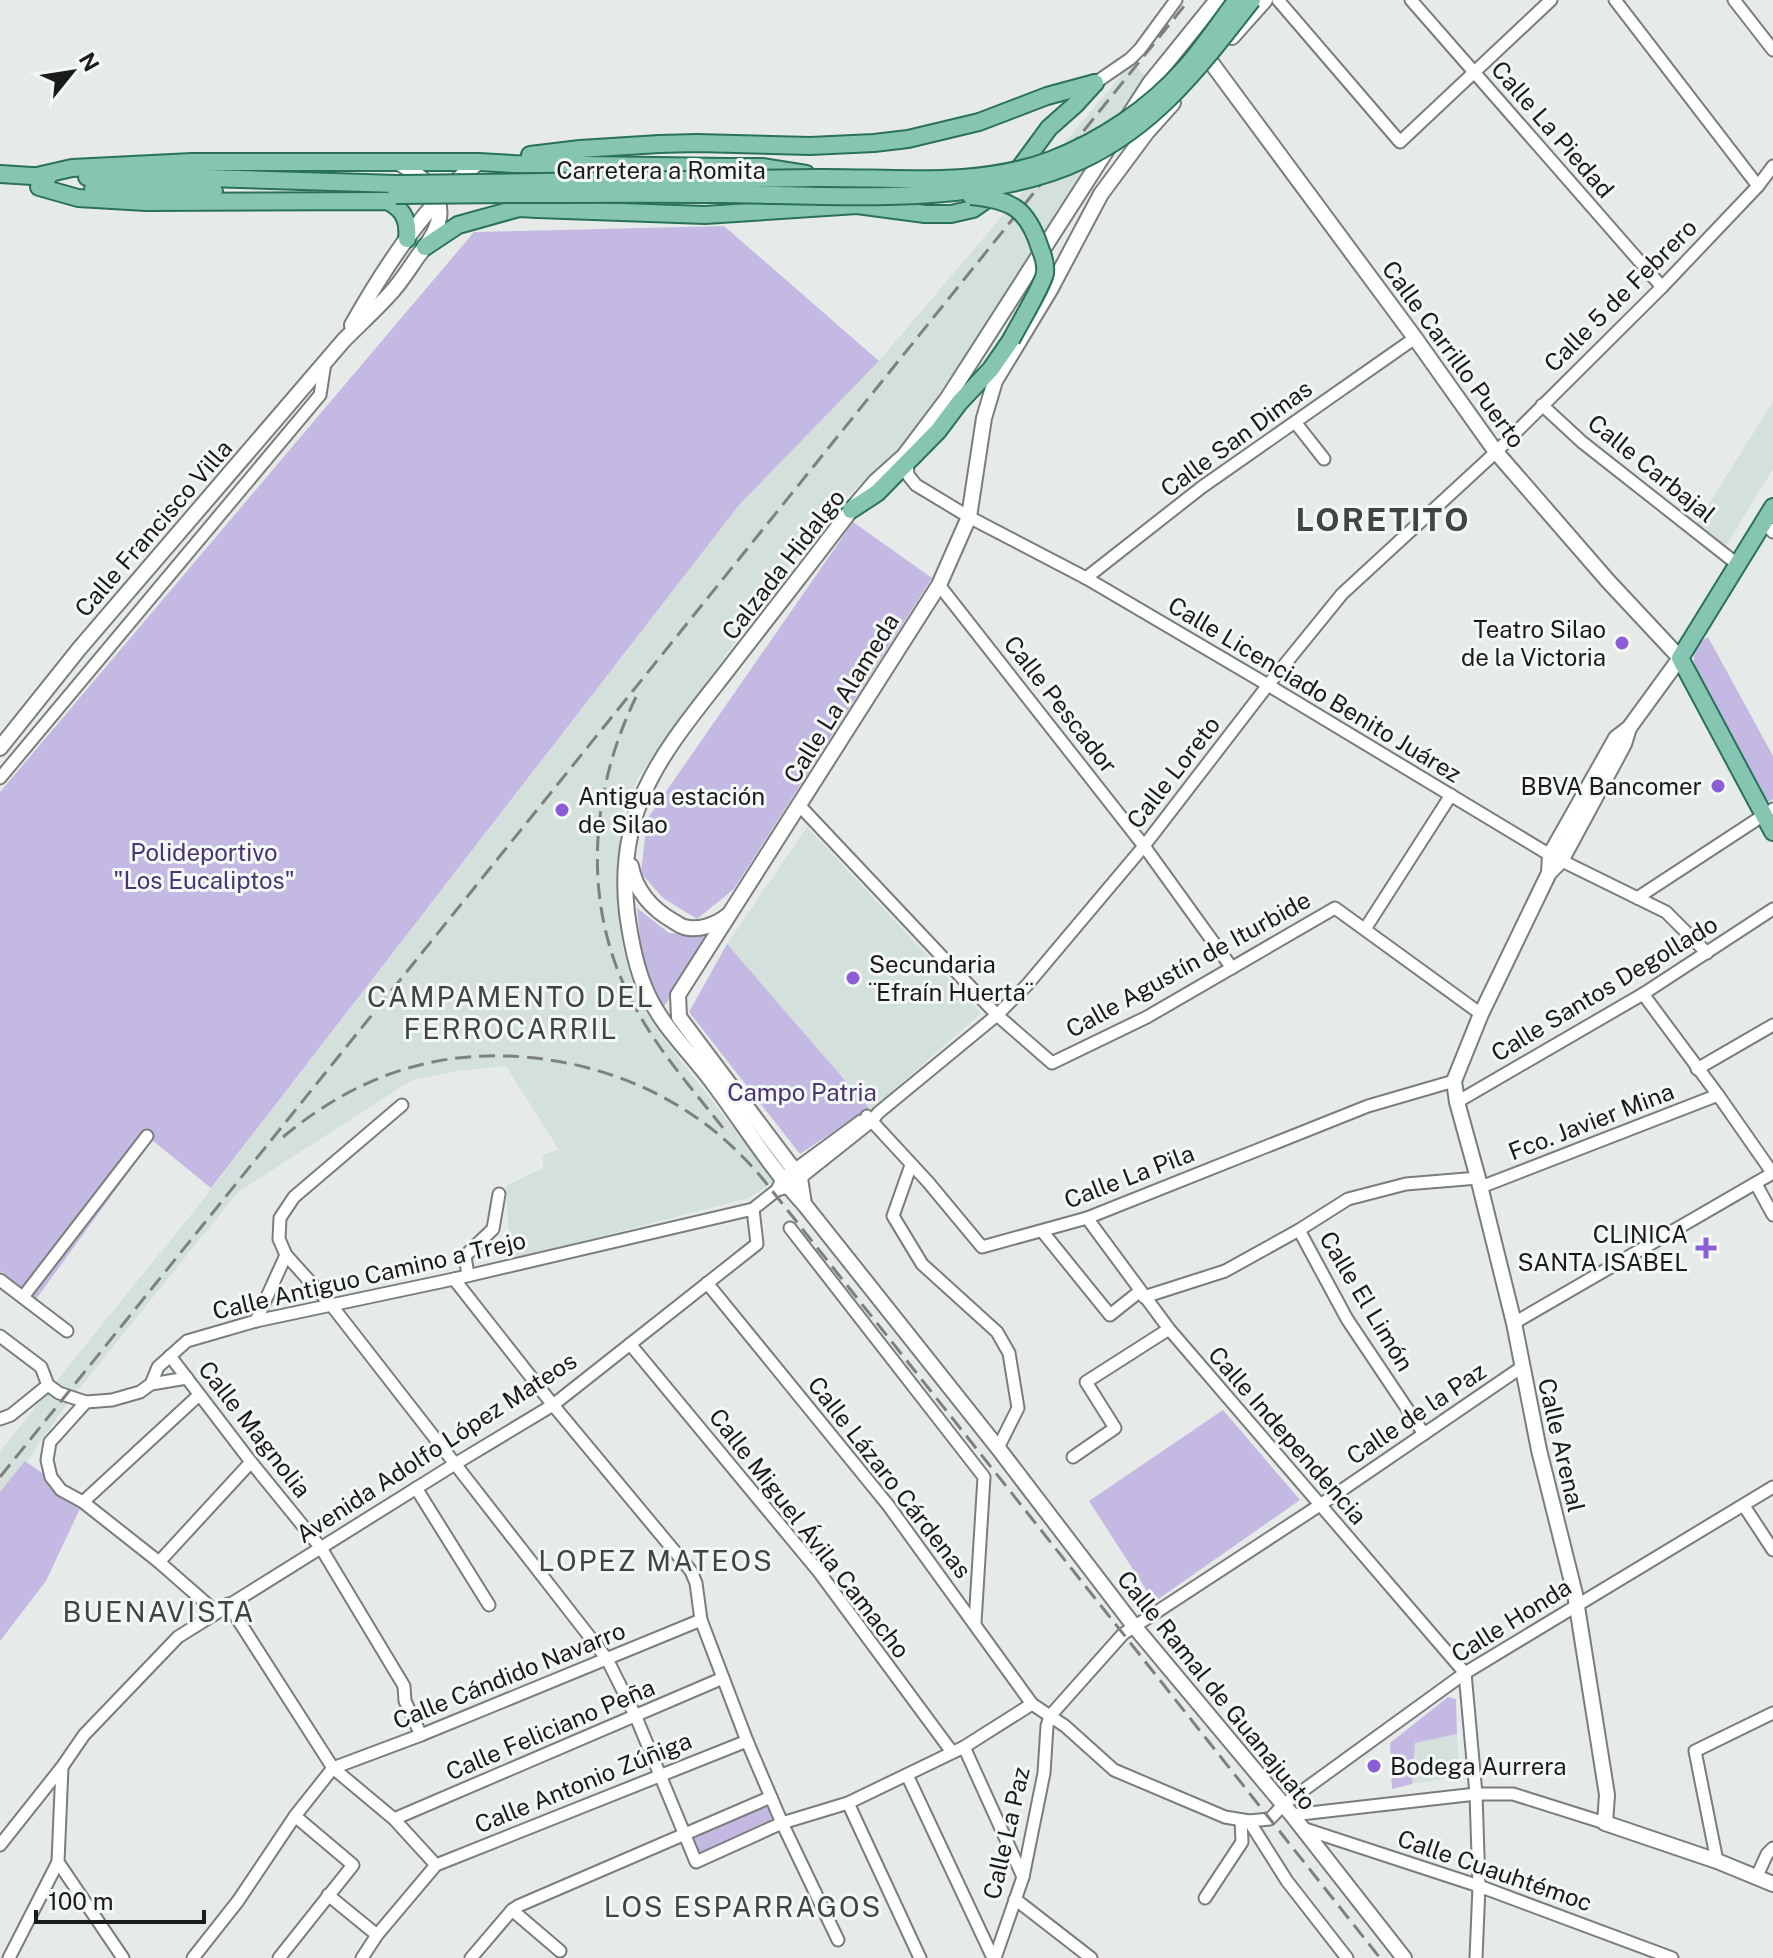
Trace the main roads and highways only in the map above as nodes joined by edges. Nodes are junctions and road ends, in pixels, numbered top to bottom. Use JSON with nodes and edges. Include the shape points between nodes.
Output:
{"nodes":[{"id":1,"x":1237,"y":0,"type":"edge"},
{"id":2,"x":1252,"y":0,"type":"edge"},
{"id":3,"x":479,"y":162,"type":"junction"},
{"id":4,"x":514,"y":164,"type":"junction"},
{"id":5,"x":0,"y":174,"type":"edge"},
{"id":6,"x":818,"y":178,"type":"junction"},
{"id":7,"x":38,"y":182,"type":"junction"},
{"id":8,"x":0,"y":183,"type":"edge"},
{"id":9,"x":397,"y":189,"type":"junction"},
{"id":10,"x":945,"y":193,"type":"junction"},
{"id":11,"x":866,"y":195,"type":"junction"},
{"id":12,"x":519,"y":208,"type":"junction"},
{"id":13,"x":537,"y":209,"type":"junction"},
{"id":14,"x":407,"y":239,"type":"road end"},
{"id":15,"x":425,"y":247,"type":"road end"},
{"id":16,"x":1773,"y":507,"type":"edge"},
{"id":17,"x":851,"y":510,"type":"road end"},
{"id":18,"x":1768,"y":527,"type":"edge"},
{"id":19,"x":1768,"y":812,"type":"edge"},
{"id":20,"x":1773,"y":832,"type":"edge"}],
"edges":[{"from":1,"to":6,"type":"main road","name":"Carretera a Romita","bridge":true,"via":[[1153,100],[1052,160],[985,176]]},
{"from":2,"to":10,"type":"main road","name":"Carretera a Romita","bridge":true,"via":[[1181,88],[1107,147],[1051,173]]},
{"from":3,"to":4,"type":"main road"},
{"from":3,"to":7,"type":"main road","via":[[143,163],[72,168]]},
{"from":3,"to":13,"type":"main road","via":[[659,144],[885,142],[979,122],[1095,83],[1049,128],[1007,184],[973,209],[951,214],[857,205],[705,215]]},
{"from":4,"to":6,"type":"main road","bridge":true,"via":[[762,167]]},
{"from":4,"to":12,"type":"main road","via":[[503,177],[503,187]]},
{"from":5,"to":7,"type":"main road","name":"Carretera a Romita"},
{"from":6,"to":9,"type":"main road","name":"Carretera a Romita","bridge":true},
{"from":7,"to":8,"type":"main road","name":"Carretera a Romita"},
{"from":7,"to":9,"type":"main road","name":"Carretera a Romita","via":[[143,176]]},
{"from":7,"to":14,"type":"main road","via":[[78,198],[146,202],[387,201],[403,211]]},
{"from":9,"to":11,"type":"main road","name":"Carretera a Romita","bridge":true},
{"from":10,"to":11,"type":"main road","name":"Carretera a Romita","bridge":true},
{"from":10,"to":17,"type":"main road","bridge":true,"via":[[999,199],[1024,214],[1046,275],[1015,340],[991,369],[877,493]]},
{"from":11,"to":13,"type":"main road","bridge":true,"via":[[777,204],[561,204]]},
{"from":12,"to":13,"type":"main road"},
{"from":12,"to":15,"type":"main road","via":[[458,225]]},
{"from":16,"to":18,"type":"main road"},
{"from":18,"to":19,"type":"main road","via":[[1737,564],[1680,658]]},
{"from":19,"to":20,"type":"main road"}]}
